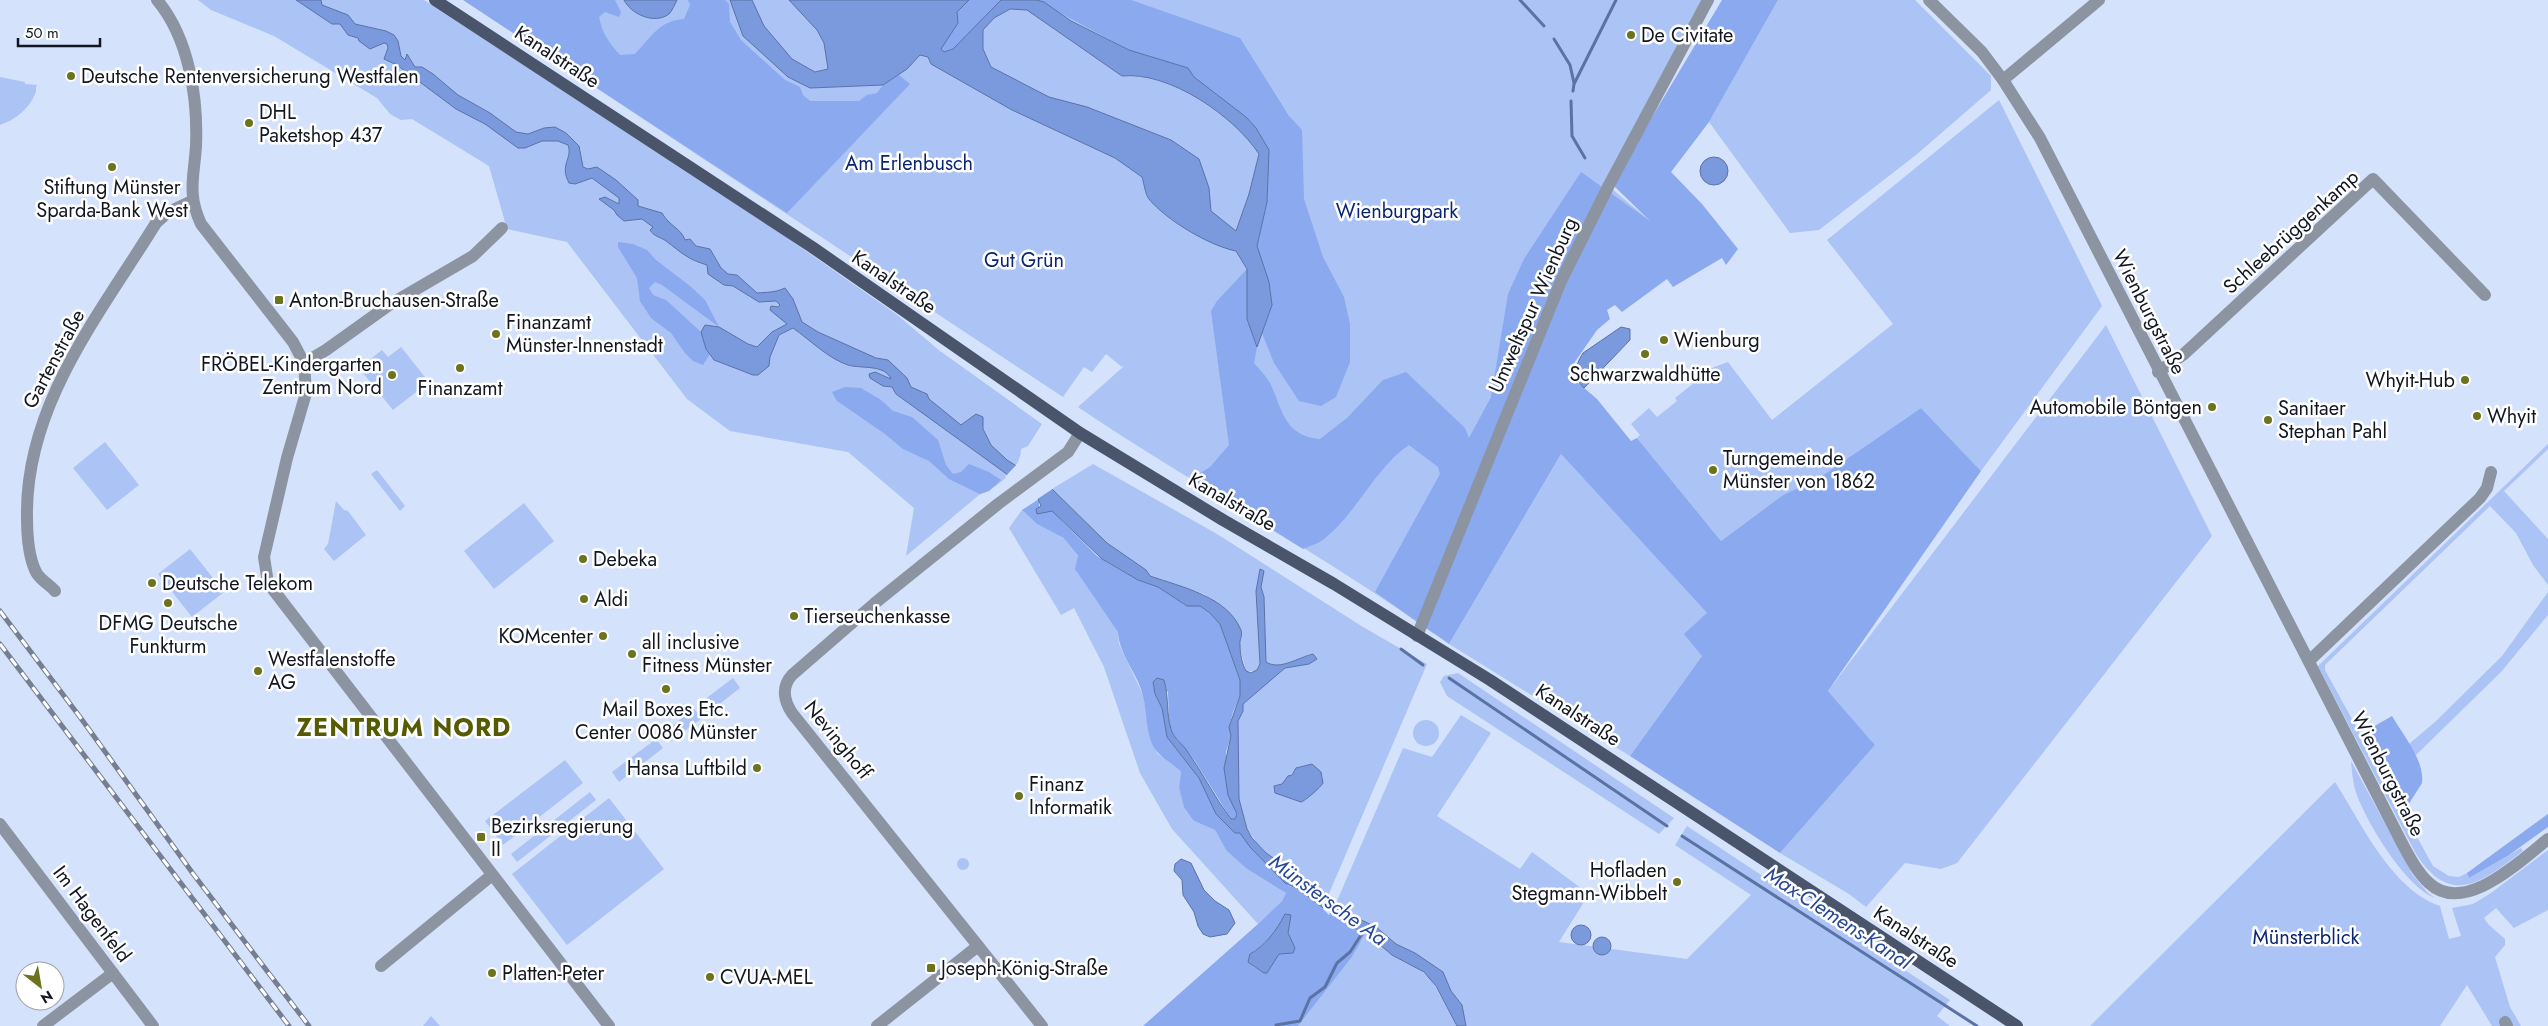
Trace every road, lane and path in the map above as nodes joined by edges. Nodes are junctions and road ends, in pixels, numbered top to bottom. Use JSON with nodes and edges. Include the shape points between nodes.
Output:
{"nodes":[{"id":1,"x":158,"y":0,"type":"edge"},
{"id":2,"x":435,"y":0,"type":"edge"},
{"id":3,"x":1708,"y":0,"type":"edge"},
{"id":4,"x":1929,"y":0,"type":"edge"},
{"id":5,"x":2099,"y":0,"type":"edge"},
{"id":6,"x":2003,"y":80,"type":"junction"},
{"id":7,"x":192,"y":201,"type":"junction"},
{"id":8,"x":502,"y":228,"type":"dead end"},
{"id":9,"x":2485,"y":295,"type":"dead end"},
{"id":10,"x":304,"y":362,"type":"junction"},
{"id":11,"x":2158,"y":372,"type":"junction"},
{"id":12,"x":1080,"y":433,"type":"junction"},
{"id":13,"x":2491,"y":472,"type":"dead end"},
{"id":14,"x":55,"y":591,"type":"dead end"},
{"id":15,"x":1416,"y":636,"type":"junction"},
{"id":16,"x":2308,"y":661,"type":"junction"},
{"id":17,"x":0,"y":824,"type":"edge"},
{"id":18,"x":2548,"y":839,"type":"edge"},
{"id":19,"x":492,"y":875,"type":"junction"},
{"id":20,"x":978,"y":946,"type":"junction"},
{"id":21,"x":381,"y":966,"type":"dead end"},
{"id":22,"x":113,"y":973,"type":"junction"},
{"id":23,"x":43,"y":1026,"type":"edge"},
{"id":24,"x":154,"y":1026,"type":"edge"},
{"id":25,"x":609,"y":1026,"type":"edge"},
{"id":26,"x":877,"y":1026,"type":"edge"},
{"id":27,"x":1042,"y":1026,"type":"edge"},
{"id":28,"x":2017,"y":1026,"type":"edge"}],
"edges":[{"from":1,"to":7,"type":"street","via":[[188,65],[195,101]]},
{"from":2,"to":12,"type":"main road","name":"Kanalstraße","via":[[812,247]]},
{"from":3,"to":15,"type":"street","name":"Umweltspur Wienburg","via":[[1561,281]]},
{"from":4,"to":6,"type":"street","name":"Wienburgstraße","via":[[1982,52]]},
{"from":5,"to":6,"type":"street"},
{"from":6,"to":11,"type":"street","name":"Wienburgstraße","via":[[2040,138]]},
{"from":7,"to":10,"type":"street","via":[[201,224],[294,342]]},
{"from":7,"to":14,"type":"street","name":"Gartenstraße","via":[[167,213],[156,223],[73,357],[46,410],[28,475],[27,535],[35,571]]},
{"from":8,"to":10,"type":"street","via":[[473,256],[389,304]]},
{"from":9,"to":11,"type":"street","name":"Schleebrüggenkamp","via":[[2372,179],[2184,354]]},
{"from":10,"to":19,"type":"street","via":[[306,393],[264,557],[265,572],[273,591],[300,621]]},
{"from":11,"to":16,"type":"street","name":"Wienburgstraße"},
{"from":12,"to":15,"type":"main road","name":"Kanalstraße","via":[[1327,579]]},
{"from":12,"to":20,"type":"street","name":"Nevinghoff","via":[[1068,452],[875,603],[792,675],[784,693],[784,702],[792,713]]},
{"from":13,"to":16,"type":"street","via":[[2487,488],[2480,498]]},
{"from":15,"to":28,"type":"main road","name":"Kanalstraße","via":[[1490,680]]},
{"from":16,"to":18,"type":"street","name":"Wienburgstraße","via":[[2409,855],[2429,884],[2447,893],[2470,892],[2485,885]]},
{"from":17,"to":22,"type":"street","name":"Im Hagenfeld"},
{"from":19,"to":21,"type":"street"},
{"from":19,"to":25,"type":"street"},
{"from":20,"to":26,"type":"street"},
{"from":20,"to":27,"type":"street","name":"Nevinghoff"},
{"from":22,"to":23,"type":"street"},
{"from":22,"to":24,"type":"street","name":"Im Hagenfeld"}]}
